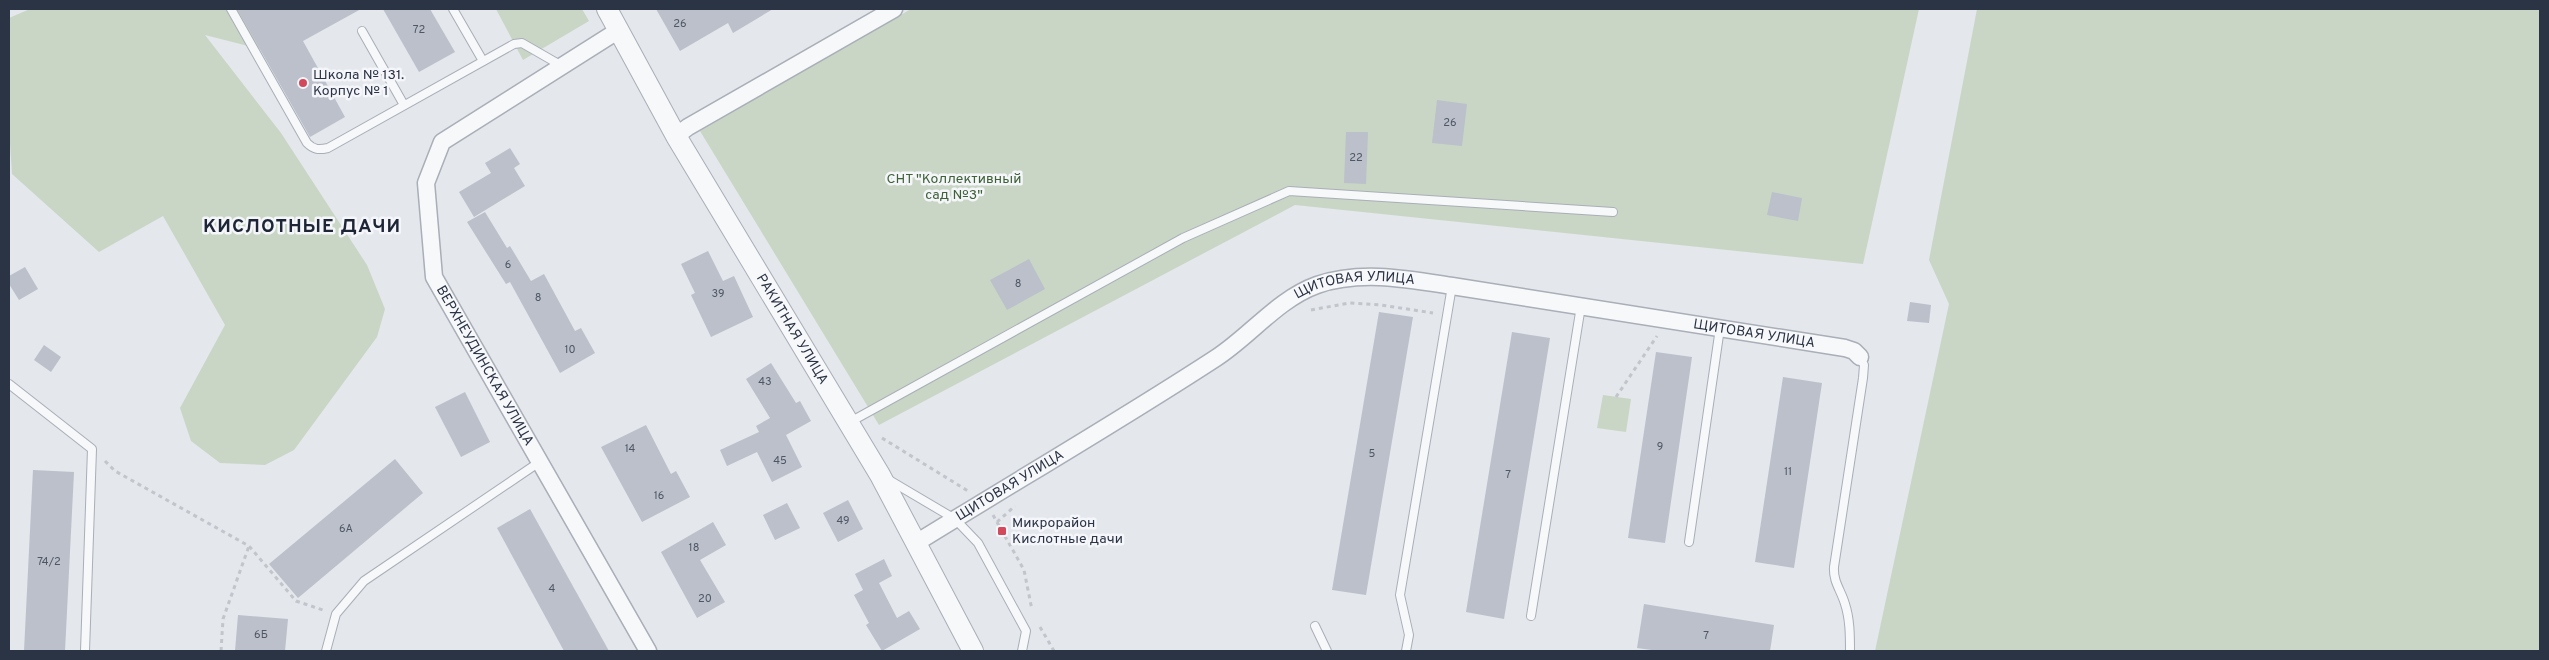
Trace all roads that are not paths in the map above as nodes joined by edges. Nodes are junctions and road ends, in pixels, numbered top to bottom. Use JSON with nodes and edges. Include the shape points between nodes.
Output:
{"nodes":[{"id":1,"x":232,"y":9,"type":"edge"},
{"id":2,"x":453,"y":9,"type":"edge"},
{"id":3,"x":607,"y":9,"type":"edge"},
{"id":4,"x":894,"y":9,"type":"edge"},
{"id":5,"x":619,"y":30,"type":"junction"},
{"id":6,"x":362,"y":31,"type":"dead end"},
{"id":7,"x":482,"y":61,"type":"junction"},
{"id":8,"x":562,"y":66,"type":"junction"},
{"id":9,"x":404,"y":106,"type":"junction"},
{"id":10,"x":676,"y":136,"type":"junction"},
{"id":11,"x":1613,"y":212,"type":"dead end"},
{"id":12,"x":1452,"y":286,"type":"junction"},
{"id":13,"x":1581,"y":306,"type":"junction"},
{"id":14,"x":1720,"y":328,"type":"junction"},
{"id":15,"x":1860,"y":357,"type":"joint"},
{"id":16,"x":9,"y":384,"type":"edge"},
{"id":17,"x":854,"y":419,"type":"junction"},
{"id":18,"x":538,"y":462,"type":"junction"},
{"id":19,"x":880,"y":475,"type":"junction"},
{"id":20,"x":955,"y":519,"type":"junction"},
{"id":21,"x":1689,"y":542,"type":"dead end"},
{"id":22,"x":916,"y":543,"type":"junction"},
{"id":23,"x":1531,"y":616,"type":"dead end"},
{"id":24,"x":1315,"y":626,"type":"dead end"},
{"id":25,"x":646,"y":649,"type":"edge"},
{"id":26,"x":85,"y":651,"type":"edge"},
{"id":27,"x":326,"y":651,"type":"edge"},
{"id":28,"x":974,"y":651,"type":"edge"},
{"id":29,"x":1022,"y":651,"type":"edge"},
{"id":30,"x":1327,"y":651,"type":"edge"},
{"id":31,"x":1406,"y":651,"type":"edge"},
{"id":32,"x":1850,"y":651,"type":"edge"}],
"edges":[{"from":1,"to":9,"type":"lane","via":[[312,148],[328,148]]},
{"from":2,"to":7,"type":"lane"},
{"from":3,"to":5,"type":"street","name":"РАКИТНАЯ УЛИЦА"},
{"from":4,"to":10,"type":"street"},
{"from":5,"to":8,"type":"street","name":"ВЕРХНЕУДИНСКАЯ УЛИЦА"},
{"from":5,"to":10,"type":"street","name":"РАКИТНАЯ УЛИЦА"},
{"from":6,"to":9,"type":"lane"},
{"from":7,"to":8,"type":"lane","via":[[522,43]]},
{"from":7,"to":9,"type":"lane"},
{"from":8,"to":18,"type":"street","name":"ВЕРХНЕУДИНСКАЯ УЛИЦА","via":[[442,142],[426,183],[434,277]]},
{"from":10,"to":17,"type":"street","name":"РАКИТНАЯ УЛИЦА"},
{"from":11,"to":17,"type":"lane","via":[[1289,191],[1182,238]]},
{"from":12,"to":13,"type":"street","name":"ЩИТОВАЯ УЛИЦА"},
{"from":12,"to":20,"type":"street","name":"ЩИТОВАЯ УЛИЦА","via":[[1394,277],[1348,278],[1316,286],[1284,304],[1218,357]]},
{"from":12,"to":31,"type":"lane","via":[[1400,595],[1409,635]]},
{"from":13,"to":14,"type":"street","name":"ЩИТОВАЯ УЛИЦА"},
{"from":13,"to":23,"type":"lane"},
{"from":14,"to":15,"type":"street","name":"ЩИТОВАЯ УЛИЦА","via":[[1846,348]]},
{"from":14,"to":21,"type":"lane"},
{"from":15,"to":32,"type":"lane","via":[[1864,365],[1863,378],[1833,578],[1845,603]]},
{"from":16,"to":26,"type":"lane","via":[[92,449]]},
{"from":17,"to":19,"type":"street","name":"РАКИТНАЯ УЛИЦА"},
{"from":18,"to":25,"type":"street","name":"ВЕРХНЕУДИНСКАЯ УЛИЦА"},
{"from":18,"to":27,"type":"lane","via":[[364,581],[336,614]]},
{"from":19,"to":20,"type":"lane"},
{"from":19,"to":22,"type":"street","name":"РАКИТНАЯ УЛИЦА"},
{"from":20,"to":22,"type":"street","name":"ЩИТОВАЯ УЛИЦА"},
{"from":20,"to":29,"type":"lane","via":[[978,543],[1026,631]]},
{"from":22,"to":28,"type":"street","name":"РАКИТНАЯ УЛИЦА"},
{"from":24,"to":30,"type":"lane"}]}
